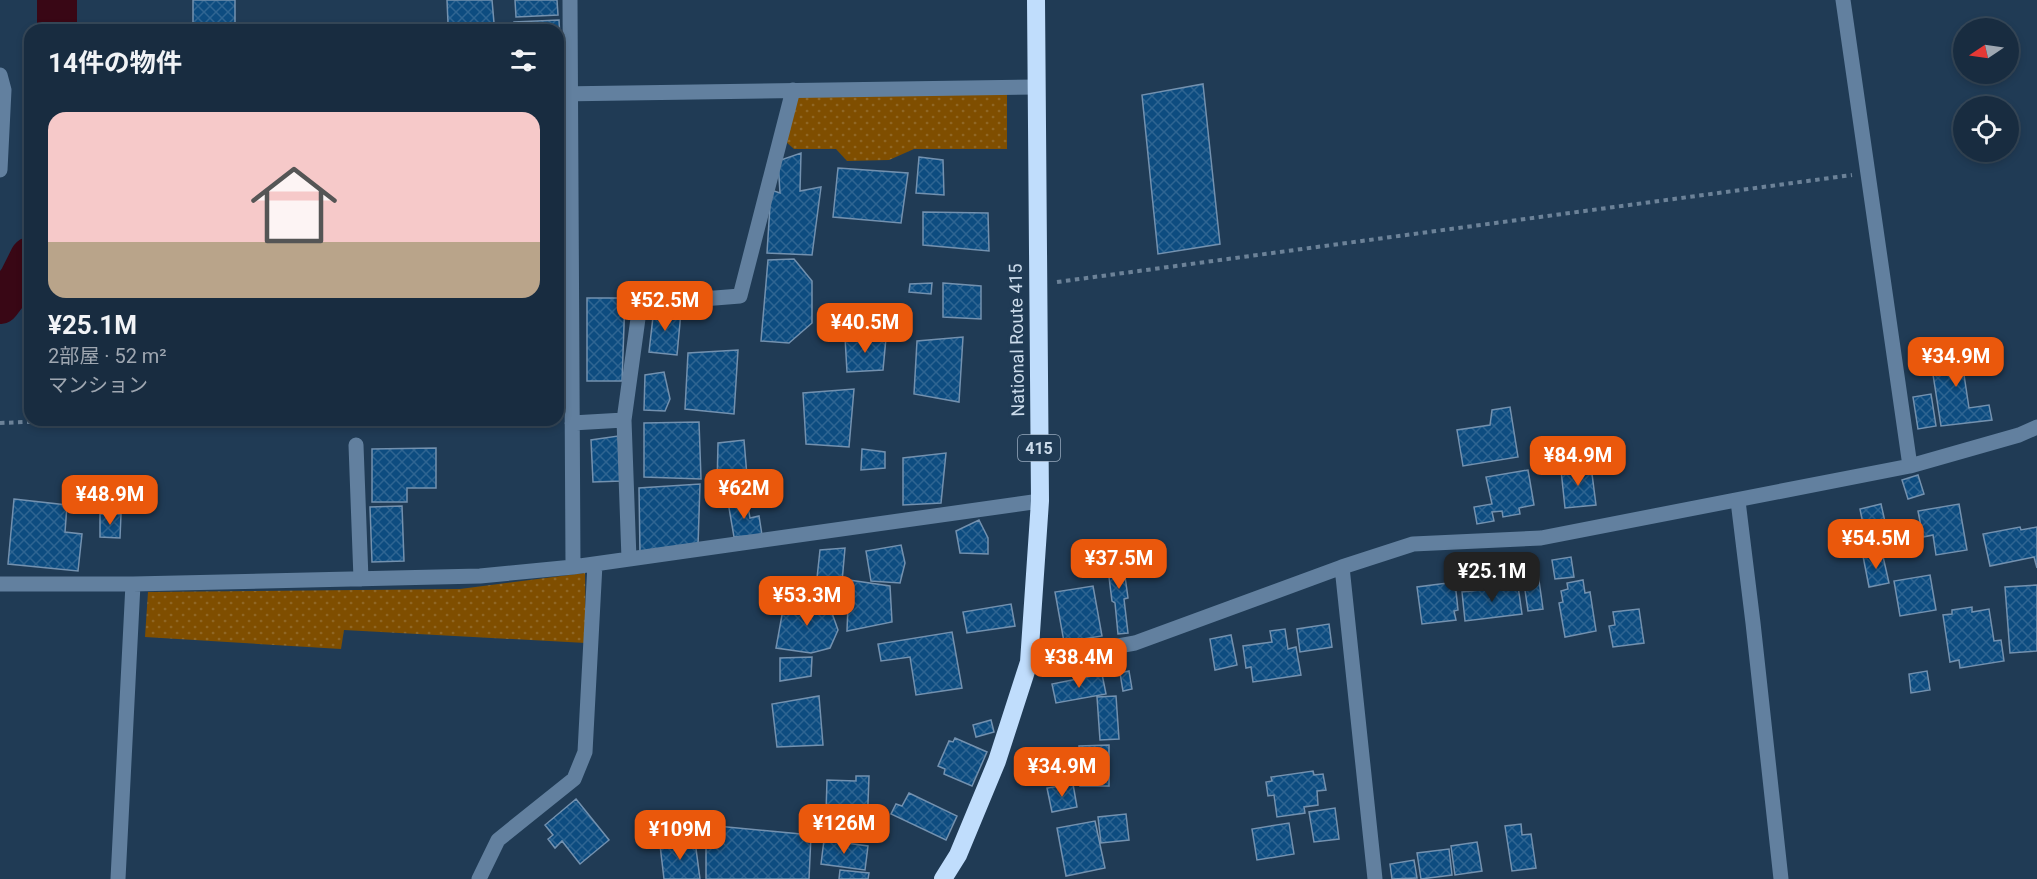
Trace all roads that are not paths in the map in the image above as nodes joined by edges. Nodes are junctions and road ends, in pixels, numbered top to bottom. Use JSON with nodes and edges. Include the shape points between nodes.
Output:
{"nodes":[{"id":1,"x":570,"y":0,"type":"edge"},
{"id":2,"x":1036,"y":0,"type":"edge"},
{"id":3,"x":1843,"y":0,"type":"edge"},
{"id":4,"x":0,"y":63,"type":"edge"},
{"id":5,"x":0,"y":75,"type":"edge"},
{"id":6,"x":1037,"y":87,"type":"junction"},
{"id":7,"x":793,"y":90,"type":"junction"},
{"id":8,"x":564,"y":94,"type":"edge"},
{"id":9,"x":0,"y":170,"type":"edge"},
{"id":10,"x":564,"y":197,"type":"edge"},
{"id":11,"x":624,"y":420,"type":"junction"},
{"id":12,"x":572,"y":423,"type":"junction"},
{"id":13,"x":2037,"y":428,"type":"edge"},
{"id":14,"x":356,"y":445,"type":"dead end"},
{"id":15,"x":1910,"y":466,"type":"junction"},
{"id":16,"x":1040,"y":501,"type":"junction"},
{"id":17,"x":1738,"y":501,"type":"junction"},
{"id":18,"x":629,"y":560,"type":"junction"},
{"id":19,"x":595,"y":564,"type":"junction"},
{"id":20,"x":573,"y":567,"type":"junction"},
{"id":21,"x":1342,"y":567,"type":"junction"},
{"id":22,"x":361,"y":579,"type":"junction"},
{"id":23,"x":0,"y":584,"type":"edge"},
{"id":24,"x":133,"y":584,"type":"junction"},
{"id":25,"x":1029,"y":662,"type":"junction"},
{"id":26,"x":118,"y":879,"type":"edge"},
{"id":27,"x":479,"y":879,"type":"edge"},
{"id":28,"x":943,"y":879,"type":"edge"},
{"id":29,"x":1375,"y":879,"type":"edge"},
{"id":30,"x":1781,"y":879,"type":"edge"}],
"edges":[{"from":1,"to":8,"type":"street"},
{"from":2,"to":6,"type":"highway","name":"National Route 415","number":"415"},
{"from":3,"to":15,"type":"street"},
{"from":4,"to":5,"type":"street"},
{"from":5,"to":9,"type":"street","via":[[4,90]]},
{"from":6,"to":7,"type":"street"},
{"from":6,"to":16,"type":"highway","name":"National Route 415","number":"415"},
{"from":7,"to":8,"type":"street"},
{"from":7,"to":11,"type":"street","via":[[740,296],[640,304]]},
{"from":8,"to":10,"type":"street"},
{"from":10,"to":12,"type":"street"},
{"from":11,"to":12,"type":"street"},
{"from":11,"to":18,"type":"street"},
{"from":12,"to":20,"type":"street"},
{"from":13,"to":15,"type":"street"},
{"from":14,"to":22,"type":"street"},
{"from":15,"to":17,"type":"street"},
{"from":16,"to":18,"type":"street"},
{"from":16,"to":25,"type":"highway","name":"National Route 415","number":"415"},
{"from":17,"to":21,"type":"street","via":[[1541,538],[1413,544]]},
{"from":17,"to":30,"type":"street"},
{"from":18,"to":19,"type":"street"},
{"from":19,"to":20,"type":"street"},
{"from":19,"to":27,"type":"street","via":[[585,752],[574,779],[498,840]]},
{"from":20,"to":22,"type":"street","via":[[480,576]]},
{"from":21,"to":25,"type":"street","via":[[1135,643]]},
{"from":21,"to":29,"type":"street"},
{"from":22,"to":24,"type":"street"},
{"from":23,"to":24,"type":"street"},
{"from":24,"to":26,"type":"street"},
{"from":25,"to":28,"type":"highway","name":"National Route 415","number":"415","via":[[997,761],[958,855]]}]}
